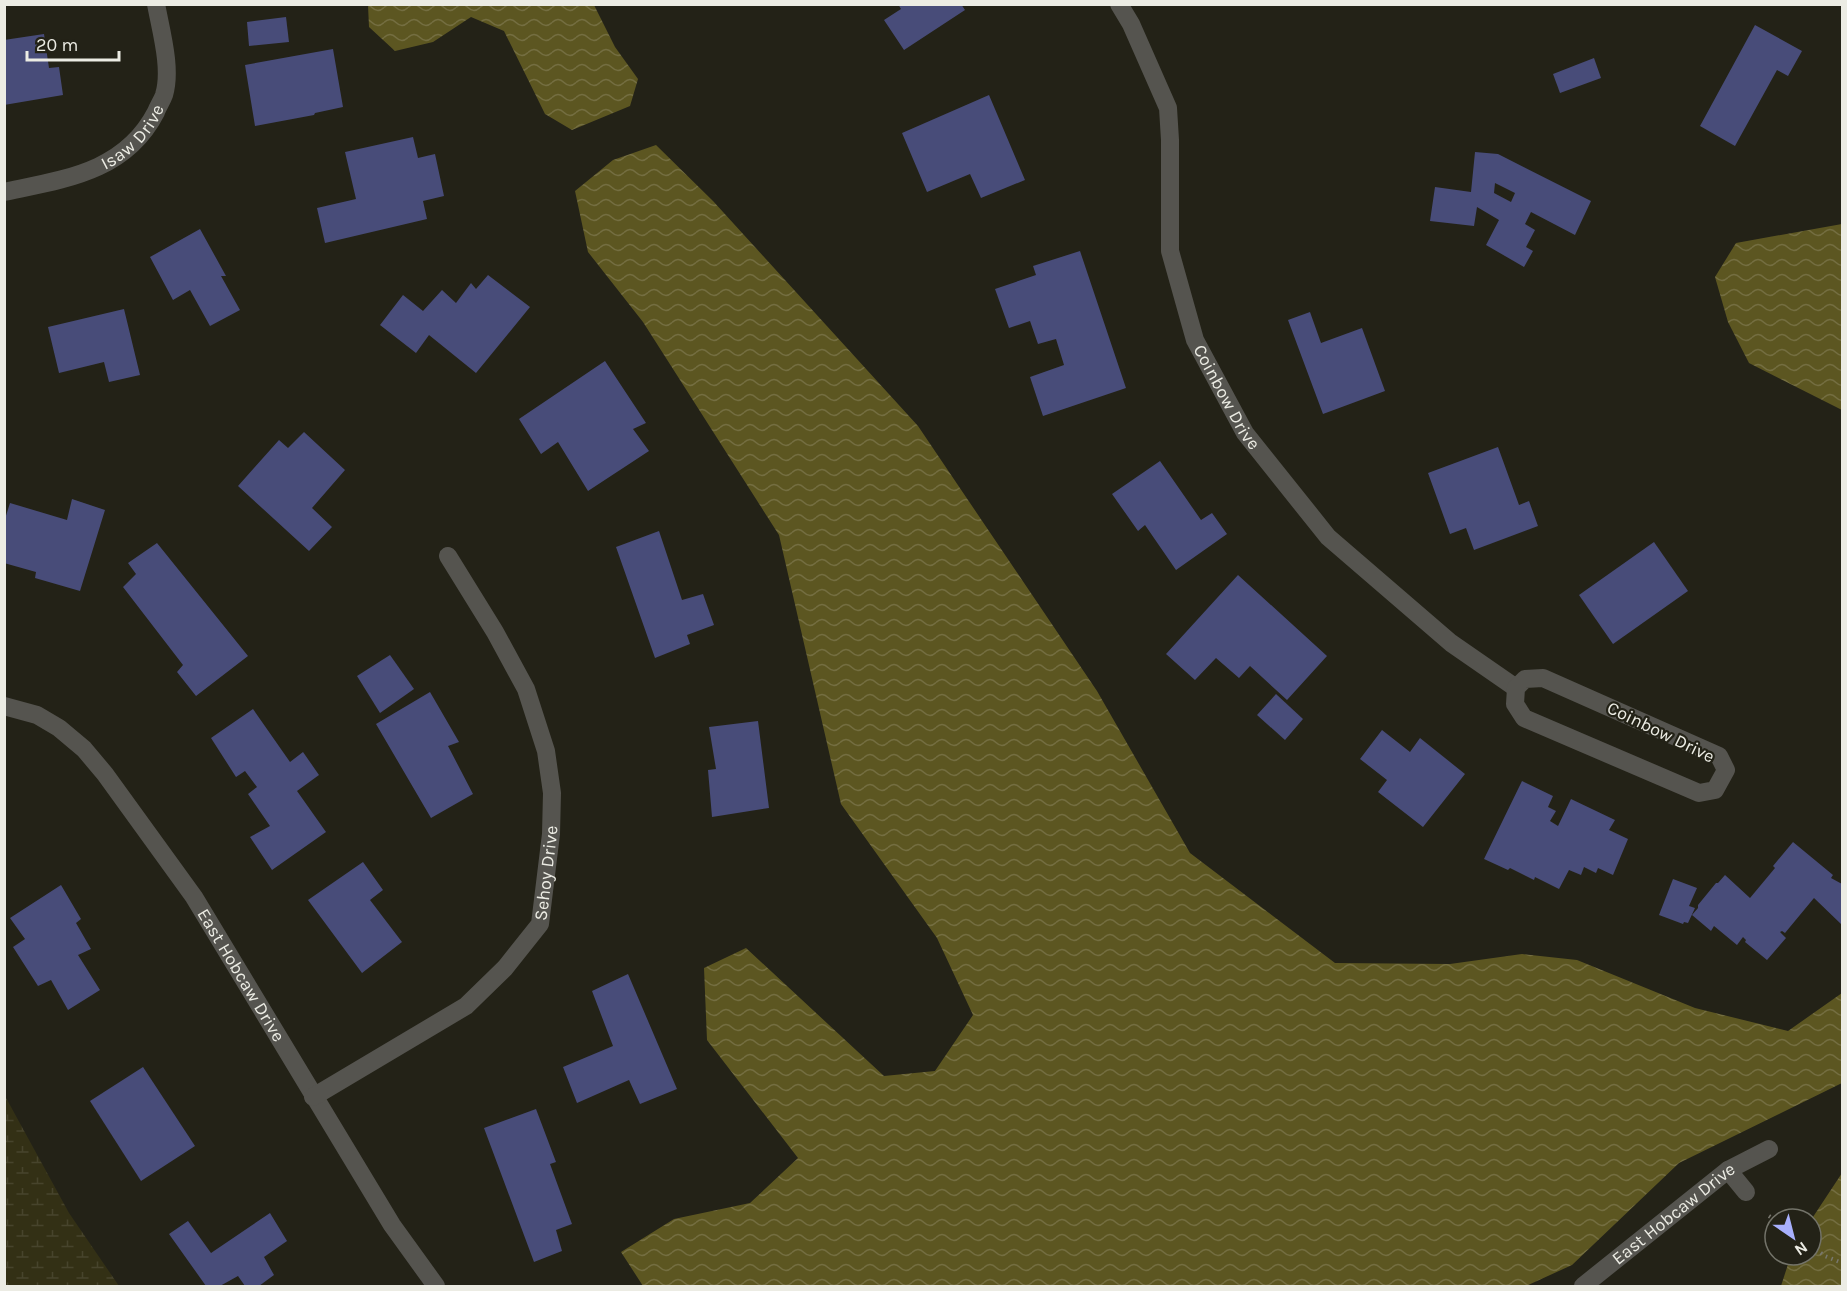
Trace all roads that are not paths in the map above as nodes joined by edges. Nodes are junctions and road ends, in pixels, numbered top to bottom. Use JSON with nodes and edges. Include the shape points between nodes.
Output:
{"nodes":[{"id":1,"x":156,"y":4,"type":"edge"},
{"id":2,"x":1119,"y":4,"type":"edge"},
{"id":3,"x":4,"y":192,"type":"edge"},
{"id":4,"x":448,"y":556,"type":"dead end"},
{"id":5,"x":1516,"y":688,"type":"junction"},
{"id":6,"x":4,"y":706,"type":"edge"},
{"id":7,"x":313,"y":1096,"type":"junction"},
{"id":8,"x":1769,"y":1149,"type":"dead end"},
{"id":9,"x":1728,"y":1170,"type":"junction"},
{"id":10,"x":1746,"y":1192,"type":"dead end"},
{"id":11,"x":436,"y":1287,"type":"edge"},
{"id":12,"x":1582,"y":1287,"type":"edge"}],
"edges":[{"from":1,"to":3,"type":"street","name":"Isaw Drive","via":[[166,57],[164,95],[147,128],[128,149],[94,170]]},
{"from":2,"to":5,"type":"street","name":"Coinbow Drive","via":[[1168,108],[1170,251],[1195,340],[1245,433],[1328,537],[1451,643]]},
{"from":4,"to":7,"type":"street","name":"Sehoy Drive","via":[[526,689],[546,751],[552,793],[551,834],[540,924],[505,968],[466,1006]]},
{"from":5,"to":5,"type":"street","name":"Coinbow Drive","via":[[1515,704],[1524,718],[1699,793],[1715,790],[1726,770],[1719,756],[1544,678],[1525,679]]},
{"from":6,"to":7,"type":"street","name":"East Hobcaw Drive","via":[[37,715],[59,728],[105,774],[194,897]]},
{"from":7,"to":11,"type":"street","name":"East Hobcaw Drive","via":[[392,1226]]},
{"from":8,"to":9,"type":"street","name":"East Hobcaw Drive"},
{"from":9,"to":10,"type":"street"},
{"from":9,"to":12,"type":"street","name":"East Hobcaw Drive"}]}
